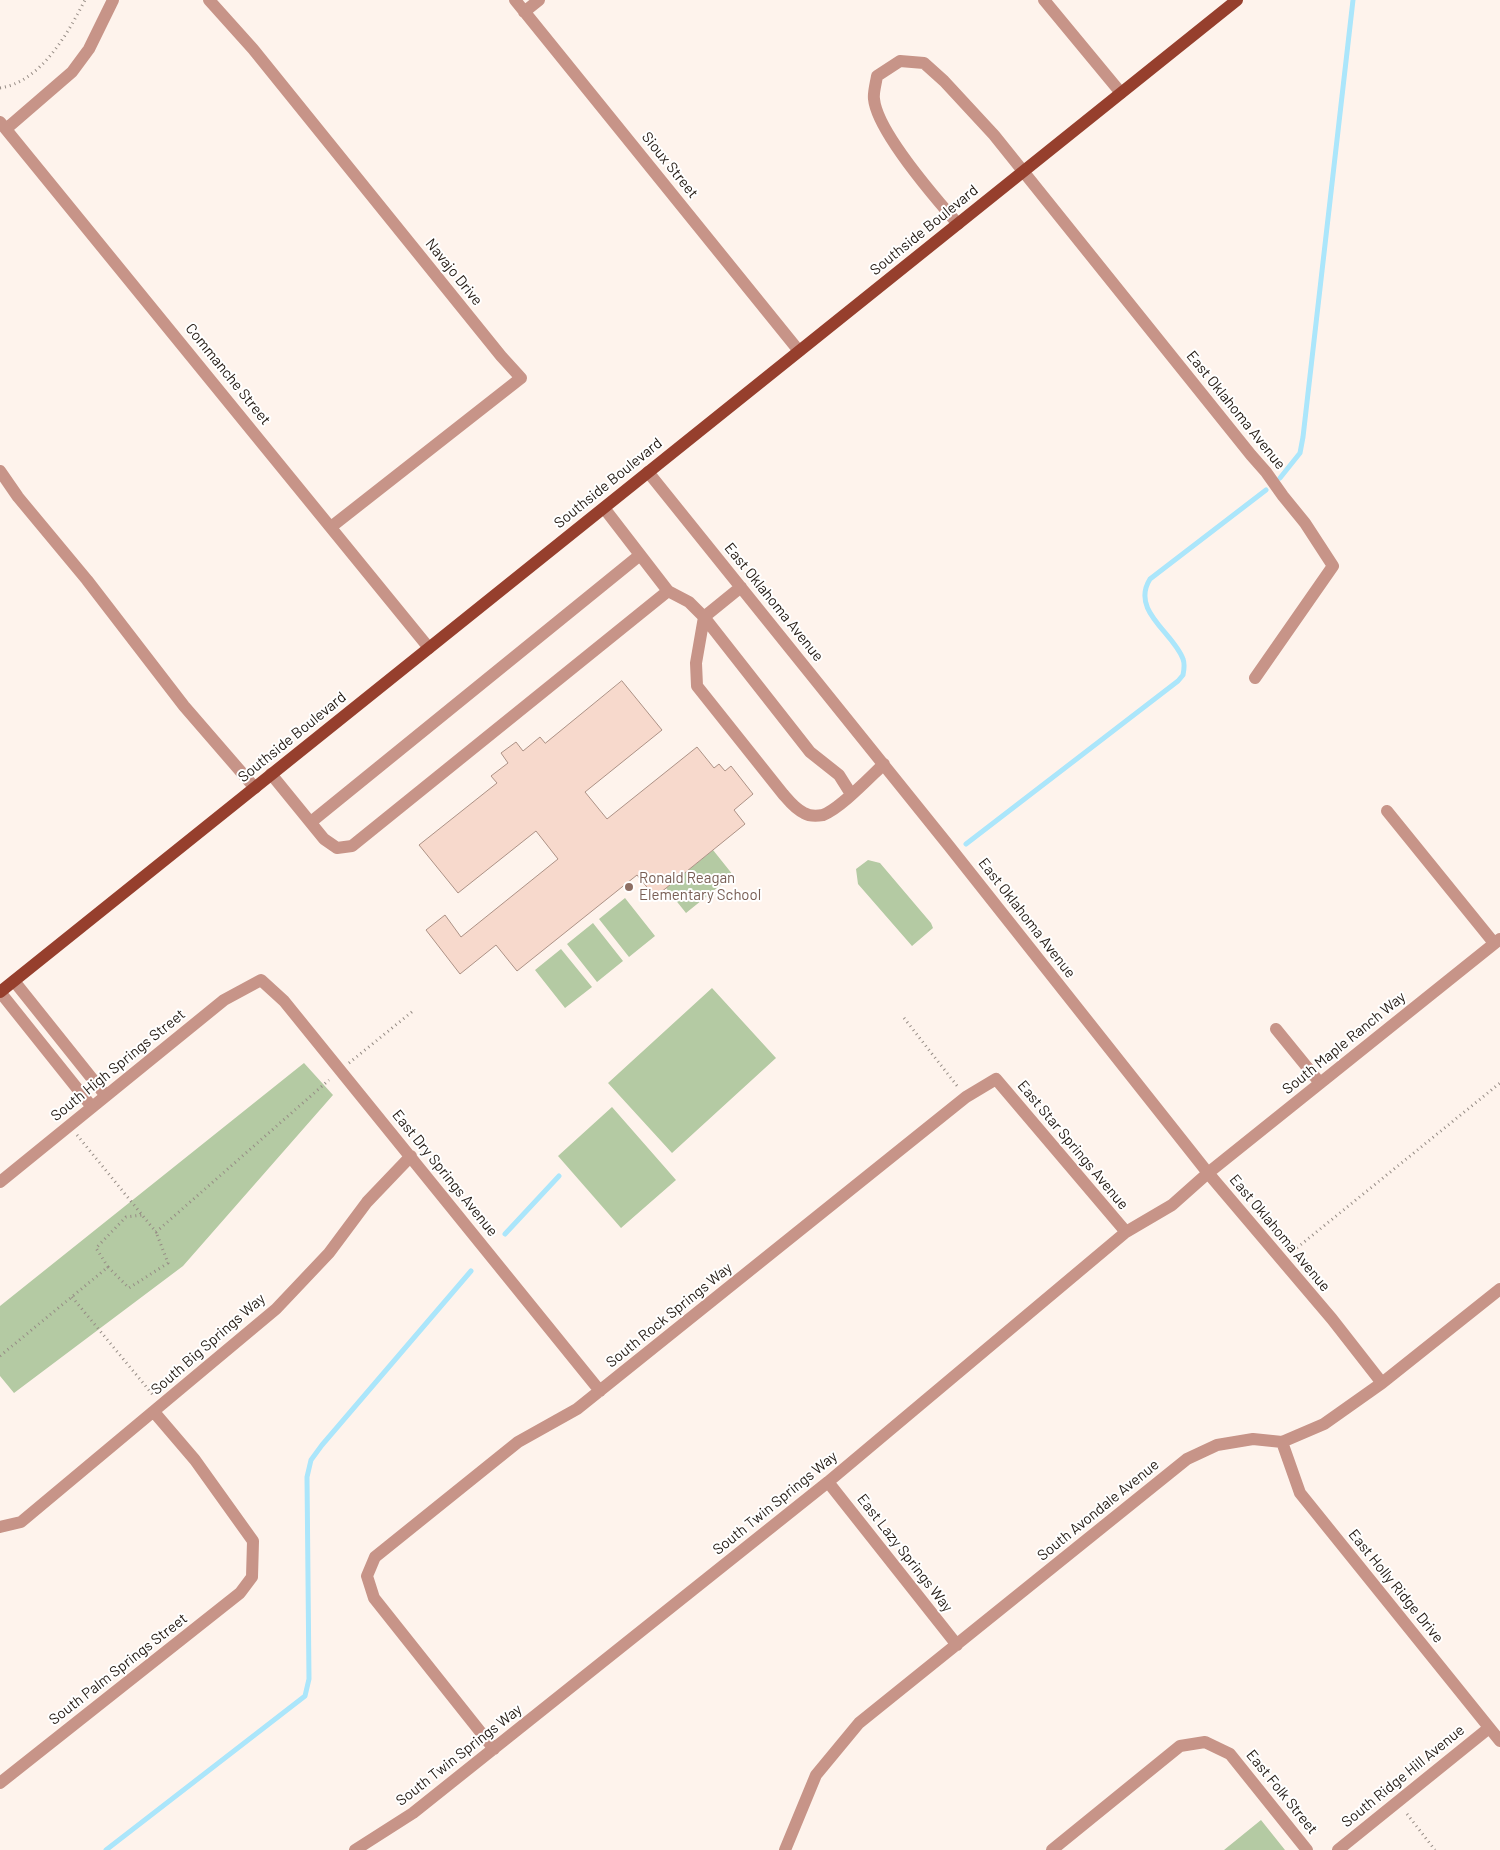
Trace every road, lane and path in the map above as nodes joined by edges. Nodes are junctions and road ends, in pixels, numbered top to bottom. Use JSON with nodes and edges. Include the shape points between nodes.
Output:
{"nodes":[{"id":1,"x":84,"y":0,"type":"edge"},
{"id":2,"x":113,"y":0,"type":"edge"},
{"id":3,"x":209,"y":0,"type":"edge"},
{"id":4,"x":515,"y":0,"type":"edge"},
{"id":5,"x":539,"y":0,"type":"edge"},
{"id":6,"x":1044,"y":0,"type":"edge"},
{"id":7,"x":1237,"y":0,"type":"edge"},
{"id":8,"x":524,"y":12,"type":"junction"},
{"id":9,"x":0,"y":88,"type":"edge"},
{"id":10,"x":1121,"y":94,"type":"junction"},
{"id":11,"x":3,"y":126,"type":"edge"},
{"id":12,"x":1023,"y":172,"type":"junction"},
{"id":13,"x":958,"y":224,"type":"junction"},
{"id":14,"x":799,"y":351,"type":"junction"},
{"id":15,"x":0,"y":471,"type":"edge"},
{"id":16,"x":648,"y":472,"type":"junction"},
{"id":17,"x":604,"y":508,"type":"junction"},
{"id":18,"x":331,"y":527,"type":"junction"},
{"id":19,"x":640,"y":555,"type":"junction"},
{"id":20,"x":741,"y":587,"type":"junction"},
{"id":21,"x":668,"y":591,"type":"junction"},
{"id":22,"x":704,"y":618,"type":"junction"},
{"id":23,"x":429,"y":648,"type":"junction"},
{"id":24,"x":1254,"y":678,"type":"dead end"},
{"id":25,"x":884,"y":764,"type":"junction"},
{"id":26,"x":271,"y":774,"type":"junction"},
{"id":27,"x":254,"y":788,"type":"junction"},
{"id":28,"x":851,"y":794,"type":"junction"},
{"id":29,"x":1387,"y":811,"type":"dead end"},
{"id":30,"x":311,"y":822,"type":"junction"},
{"id":31,"x":1497,"y":941,"type":"edge"},
{"id":32,"x":261,"y":980,"type":"joint"},
{"id":33,"x":14,"y":981,"type":"junction"},
{"id":34,"x":0,"y":992,"type":"edge"},
{"id":35,"x":413,"y":1011,"type":"dead end"},
{"id":36,"x":904,"y":1018,"type":"dead end"},
{"id":37,"x":1276,"y":1029,"type":"dead end"},
{"id":38,"x":340,"y":1070,"type":"junction"},
{"id":39,"x":996,"y":1079,"type":"joint"},
{"id":40,"x":1320,"y":1083,"type":"junction"},
{"id":41,"x":1500,"y":1083,"type":"edge"},
{"id":42,"x":106,"y":1096,"type":"junction"},
{"id":43,"x":966,"y":1098,"type":"junction"},
{"id":44,"x":92,"y":1107,"type":"junction"},
{"id":45,"x":70,"y":1126,"type":"junction"},
{"id":46,"x":411,"y":1156,"type":"junction"},
{"id":47,"x":1208,"y":1173,"type":"junction"},
{"id":48,"x":0,"y":1182,"type":"edge"},
{"id":49,"x":142,"y":1215,"type":"junction"},
{"id":50,"x":156,"y":1232,"type":"junction"},
{"id":51,"x":1126,"y":1232,"type":"junction"},
{"id":52,"x":1283,"y":1260,"type":"junction"},
{"id":53,"x":108,"y":1267,"type":"junction"},
{"id":54,"x":1500,"y":1289,"type":"edge"},
{"id":55,"x":72,"y":1297,"type":"junction"},
{"id":56,"x":0,"y":1356,"type":"edge"},
{"id":57,"x":1382,"y":1383,"type":"junction"},
{"id":58,"x":600,"y":1391,"type":"junction"},
{"id":59,"x":158,"y":1409,"type":"junction"},
{"id":60,"x":1282,"y":1442,"type":"junction"},
{"id":61,"x":828,"y":1482,"type":"junction"},
{"id":62,"x":1,"y":1528,"type":"edge"},
{"id":63,"x":957,"y":1645,"type":"junction"},
{"id":64,"x":1490,"y":1728,"type":"junction"},
{"id":65,"x":1500,"y":1741,"type":"edge"},
{"id":66,"x":494,"y":1749,"type":"junction"},
{"id":67,"x":0,"y":1783,"type":"edge"},
{"id":68,"x":1407,"y":1814,"type":"dead end"},
{"id":69,"x":355,"y":1850,"type":"edge"},
{"id":70,"x":786,"y":1850,"type":"edge"},
{"id":71,"x":1052,"y":1850,"type":"edge"},
{"id":72,"x":1307,"y":1850,"type":"edge"},
{"id":73,"x":1338,"y":1850,"type":"edge"},
{"id":74,"x":1435,"y":1850,"type":"edge"}],
"edges":[{"from":1,"to":9,"type":"path","via":[[61,44],[28,76]]},
{"from":2,"to":11,"type":"street","via":[[90,49],[72,72]]},
{"from":3,"to":18,"type":"street","name":"Navajo Drive","via":[[253,49],[521,378]]},
{"from":4,"to":8,"type":"street","name":"Sioux Street"},
{"from":5,"to":8,"type":"street"},
{"from":6,"to":10,"type":"street"},
{"from":7,"to":10,"type":"main road","name":"Southside Boulevard"},
{"from":8,"to":14,"type":"street","name":"Sioux Street"},
{"from":10,"to":12,"type":"main road","name":"Southside Boulevard"},
{"from":11,"to":18,"type":"street","name":"Commanche Street"},
{"from":12,"to":13,"type":"main road","name":"Southside Boulevard"},
{"from":12,"to":13,"type":"street","via":[[988,128],[924,63],[900,61],[877,76],[874,99],[885,130]]},
{"from":12,"to":24,"type":"street","name":"East Oklahoma Avenue","via":[[1266,472],[1333,566]]},
{"from":13,"to":14,"type":"main road","name":"Southside Boulevard"},
{"from":14,"to":16,"type":"main road","name":"Southside Boulevard"},
{"from":15,"to":27,"type":"street","via":[[184,706]]},
{"from":16,"to":17,"type":"main road","name":"Southside Boulevard"},
{"from":16,"to":20,"type":"street","name":"East Oklahoma Avenue"},
{"from":17,"to":19,"type":"street"},
{"from":17,"to":23,"type":"main road","name":"Southside Boulevard"},
{"from":18,"to":23,"type":"street","name":"Commanche Street"},
{"from":19,"to":21,"type":"street"},
{"from":19,"to":30,"type":"street"},
{"from":20,"to":22,"type":"street"},
{"from":20,"to":25,"type":"street","name":"East Oklahoma Avenue"},
{"from":21,"to":22,"type":"street","via":[[689,602]]},
{"from":21,"to":30,"type":"street","via":[[352,846],[337,848],[324,839]]},
{"from":22,"to":28,"type":"street","via":[[810,752],[839,776]]},
{"from":22,"to":28,"type":"street","via":[[696,663],[696,686],[783,794],[796,809],[813,816],[824,814]]},
{"from":23,"to":26,"type":"main road","name":"Southside Boulevard"},
{"from":25,"to":28,"type":"street"},
{"from":25,"to":47,"type":"street","name":"East Oklahoma Avenue"},
{"from":26,"to":27,"type":"main road","name":"Southside Boulevard"},
{"from":26,"to":30,"type":"street"},
{"from":27,"to":33,"type":"main road","name":"Southside Boulevard"},
{"from":29,"to":31,"type":"street"},
{"from":31,"to":40,"type":"street","name":"South Maple Ranch Way"},
{"from":32,"to":38,"type":"street","name":"East Dry Springs Avenue","via":[[284,1001]]},
{"from":32,"to":42,"type":"street","name":"South High Springs Street","via":[[224,1000]]},
{"from":33,"to":34,"type":"main road","name":"Southside Boulevard"},
{"from":33,"to":42,"type":"street"},
{"from":34,"to":44,"type":"street"},
{"from":35,"to":38,"type":"path"},
{"from":36,"to":43,"type":"path"},
{"from":37,"to":40,"type":"street"},
{"from":38,"to":46,"type":"street","name":"East Dry Springs Avenue"},
{"from":38,"to":50,"type":"path"},
{"from":39,"to":43,"type":"street","name":"South Rock Springs Way"},
{"from":39,"to":51,"type":"street","name":"East Star Springs Avenue"},
{"from":40,"to":47,"type":"street","name":"South Maple Ranch Way"},
{"from":41,"to":52,"type":"path"},
{"from":42,"to":44,"type":"street","name":"South High Springs Street"},
{"from":43,"to":58,"type":"street","name":"South Rock Springs Way"},
{"from":44,"to":45,"type":"street","name":"South High Springs Street"},
{"from":45,"to":48,"type":"street","name":"South High Springs Street"},
{"from":45,"to":49,"type":"path"},
{"from":46,"to":58,"type":"street","name":"East Dry Springs Avenue"},
{"from":46,"to":59,"type":"street","name":"South Big Springs Way","via":[[368,1202],[329,1253],[276,1308]]},
{"from":47,"to":51,"type":"street","name":"South Twin Springs Way","via":[[1172,1205]]},
{"from":47,"to":52,"type":"street","name":"East Oklahoma Avenue"},
{"from":49,"to":50,"type":"path"},
{"from":49,"to":53,"type":"path","via":[[126,1217],[96,1248]]},
{"from":50,"to":53,"type":"path","via":[[168,1264],[129,1288]]},
{"from":51,"to":61,"type":"street","name":"South Twin Springs Way"},
{"from":52,"to":57,"type":"street","name":"East Oklahoma Avenue"},
{"from":53,"to":55,"type":"path"},
{"from":54,"to":57,"type":"street","name":"South Avondale Avenue"},
{"from":55,"to":56,"type":"path"},
{"from":55,"to":59,"type":"path"},
{"from":57,"to":60,"type":"street","name":"South Avondale Avenue","via":[[1324,1424]]},
{"from":58,"to":66,"type":"street","name":"South Rock Springs Way","via":[[577,1410],[510,1448],[375,1557],[367,1576],[374,1598]]},
{"from":59,"to":62,"type":"street","name":"South Big Springs Way","via":[[21,1522]]},
{"from":59,"to":67,"type":"street","name":"South Palm Springs Street","via":[[253,1541],[252,1577],[240,1593]]},
{"from":60,"to":63,"type":"street","name":"South Avondale Avenue","via":[[1252,1439],[1217,1445],[1187,1459]]},
{"from":60,"to":64,"type":"street","name":"East Holly Ridge Drive","via":[[1300,1493]]},
{"from":61,"to":63,"type":"street","name":"East Lazy Springs Way"},
{"from":61,"to":66,"type":"street","name":"South Twin Springs Way"},
{"from":63,"to":70,"type":"street","name":"South Avondale Avenue","via":[[859,1723],[816,1774]]},
{"from":64,"to":65,"type":"street","name":"East Holly Ridge Drive"},
{"from":64,"to":73,"type":"street","name":"South Ridge Hill Avenue"},
{"from":66,"to":69,"type":"street","name":"South Twin Springs Way","via":[[413,1813]]},
{"from":68,"to":74,"type":"path"},
{"from":71,"to":72,"type":"street","name":"East Folk Street","via":[[1180,1746],[1205,1742],[1230,1754]]}]}
